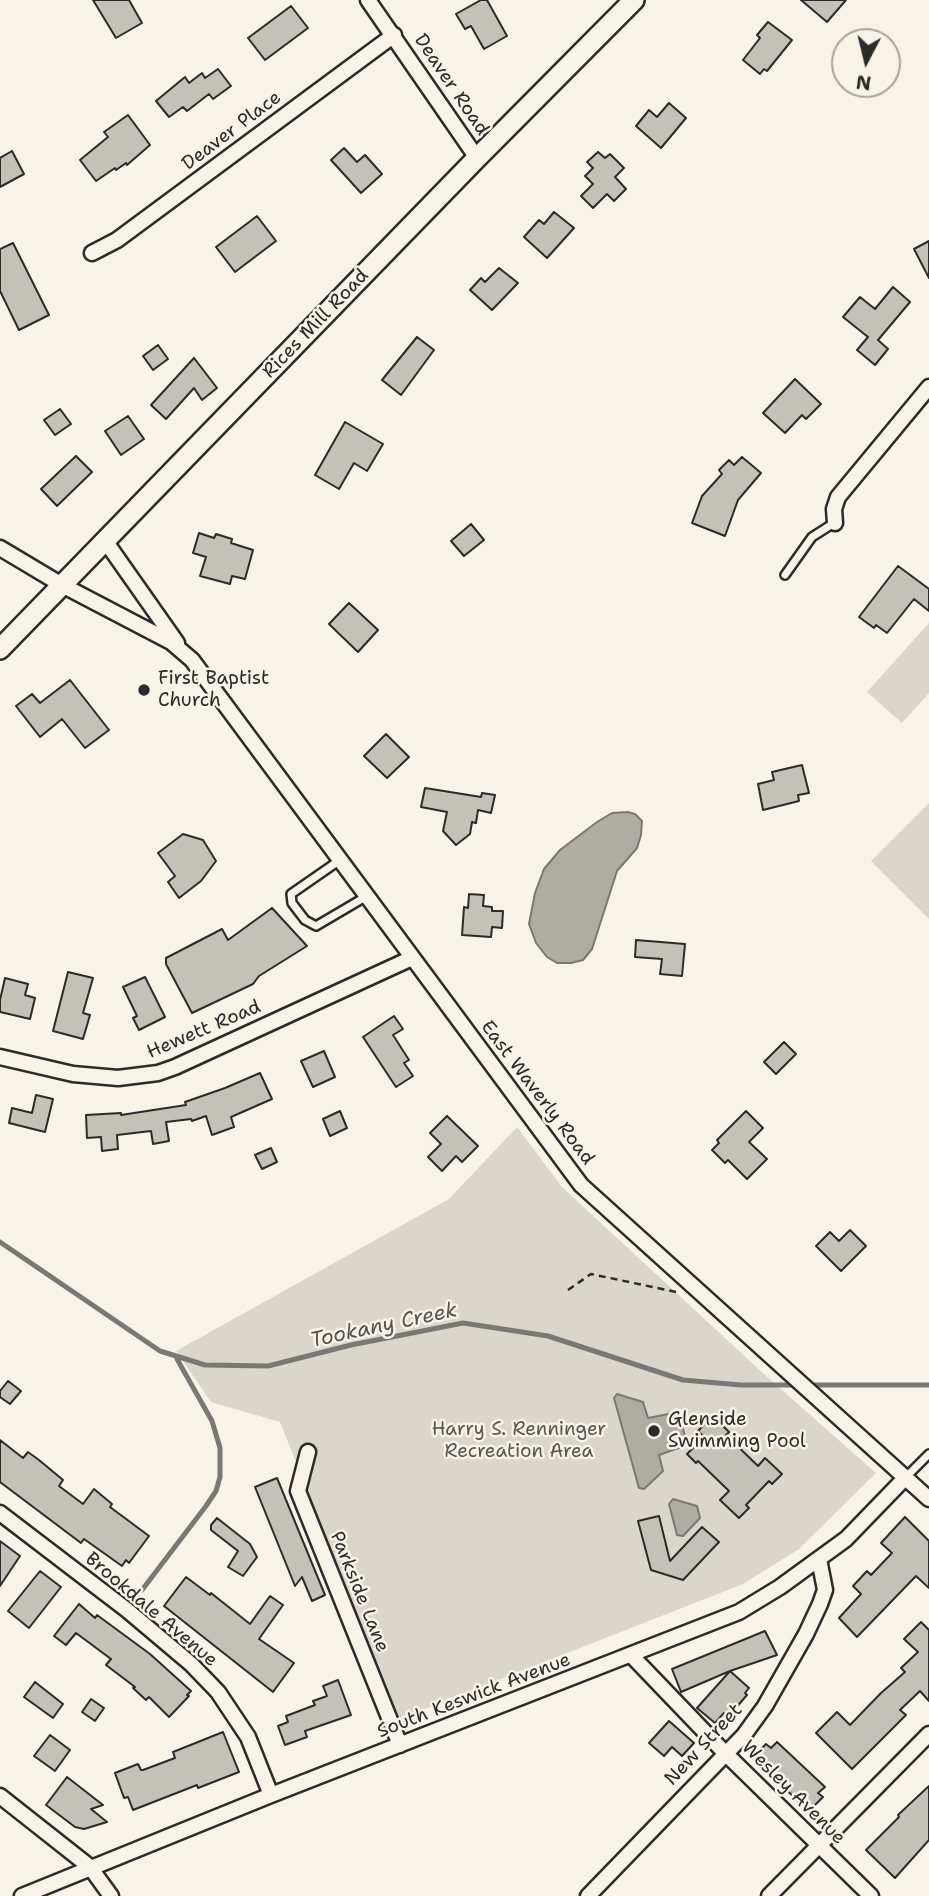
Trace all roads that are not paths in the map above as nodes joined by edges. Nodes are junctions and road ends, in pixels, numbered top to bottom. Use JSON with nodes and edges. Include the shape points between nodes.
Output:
{"nodes":[{"id":1,"x":368,"y":0,"type":"edge"},
{"id":2,"x":634,"y":0,"type":"edge"},
{"id":3,"x":394,"y":35,"type":"junction"},
{"id":4,"x":477,"y":158,"type":"junction"},
{"id":5,"x":92,"y":253,"type":"dead end"},
{"id":6,"x":929,"y":387,"type":"edge"},
{"id":7,"x":835,"y":523,"type":"joint"},
{"id":8,"x":106,"y":542,"type":"junction"},
{"id":9,"x":0,"y":548,"type":"edge"},
{"id":10,"x":785,"y":575,"type":"dead end"},
{"id":11,"x":62,"y":585,"type":"junction"},
{"id":12,"x":0,"y":649,"type":"edge"},
{"id":13,"x":181,"y":650,"type":"junction"},
{"id":14,"x":340,"y":860,"type":"junction"},
{"id":15,"x":367,"y":896,"type":"junction"},
{"id":16,"x":412,"y":958,"type":"junction"},
{"id":17,"x":0,"y":1057,"type":"edge"},
{"id":18,"x":308,"y":1452,"type":"dead end"},
{"id":19,"x":929,"y":1454,"type":"edge"},
{"id":20,"x":906,"y":1477,"type":"junction"},
{"id":21,"x":929,"y":1499,"type":"edge"},
{"id":22,"x":0,"y":1513,"type":"edge"},
{"id":23,"x":818,"y":1559,"type":"junction"},
{"id":24,"x":631,"y":1655,"type":"junction"},
{"id":25,"x":929,"y":1734,"type":"edge"},
{"id":26,"x":400,"y":1745,"type":"junction"},
{"id":27,"x":725,"y":1753,"type":"junction"},
{"id":28,"x":271,"y":1795,"type":"junction"},
{"id":29,"x":0,"y":1796,"type":"edge"},
{"id":30,"x":818,"y":1845,"type":"junction"},
{"id":31,"x":90,"y":1867,"type":"junction"},
{"id":32,"x":22,"y":1896,"type":"edge"},
{"id":33,"x":111,"y":1896,"type":"edge"},
{"id":34,"x":588,"y":1896,"type":"edge"},
{"id":35,"x":769,"y":1896,"type":"edge"},
{"id":36,"x":872,"y":1896,"type":"edge"}],
"edges":[{"from":1,"to":3,"type":"street","name":"Deaver Road"},
{"from":2,"to":4,"type":"street","name":"Rices Mill Road"},
{"from":3,"to":4,"type":"street","name":"Deaver Road"},
{"from":3,"to":5,"type":"street","name":"Deaver Place","via":[[117,240]]},
{"from":4,"to":8,"type":"street","name":"Rices Mill Road"},
{"from":6,"to":7,"type":"street","via":[[838,497]]},
{"from":7,"to":10,"type":"lane","via":[[811,537]]},
{"from":8,"to":11,"type":"street","name":"Rices Mill Road"},
{"from":8,"to":13,"type":"street","name":"East Waverly Road"},
{"from":9,"to":11,"type":"street","name":"East Waverly Road"},
{"from":11,"to":12,"type":"street","name":"Rices Mill Road"},
{"from":11,"to":13,"type":"street","name":"East Waverly Road"},
{"from":13,"to":14,"type":"street","name":"East Waverly Road","via":[[200,669]]},
{"from":14,"to":15,"type":"street","name":"East Waverly Road"},
{"from":14,"to":15,"type":"lane","via":[[291,894],[292,903],[316,926]]},
{"from":15,"to":16,"type":"street","name":"East Waverly Road"},
{"from":16,"to":17,"type":"street","name":"Hewett Road","via":[[158,1073],[118,1078],[73,1074]]},
{"from":16,"to":20,"type":"street","name":"East Waverly Road","via":[[581,1185]]},
{"from":18,"to":26,"type":"street","name":"Parkside Lane","via":[[298,1491]]},
{"from":19,"to":20,"type":"lane"},
{"from":20,"to":21,"type":"street","name":"East Waverly Road"},
{"from":20,"to":23,"type":"street","name":"South Keswick Avenue","via":[[846,1539]]},
{"from":22,"to":28,"type":"street","name":"Brookdale Avenue","via":[[127,1610],[218,1692],[248,1737]]},
{"from":23,"to":24,"type":"street","name":"South Keswick Avenue","via":[[739,1612]]},
{"from":23,"to":27,"type":"street","name":"New Street","via":[[825,1590],[812,1622],[765,1706]]},
{"from":24,"to":26,"type":"street","name":"South Keswick Avenue"},
{"from":24,"to":27,"type":"street","name":"Wesley Avenue"},
{"from":25,"to":30,"type":"street"},
{"from":26,"to":28,"type":"street","name":"South Keswick Avenue"},
{"from":27,"to":30,"type":"street","name":"Wesley Avenue"},
{"from":27,"to":34,"type":"street","name":"New Street"},
{"from":28,"to":31,"type":"street","name":"South Keswick Avenue"},
{"from":29,"to":31,"type":"street"},
{"from":30,"to":35,"type":"street"},
{"from":30,"to":36,"type":"street","name":"Wesley Avenue"},
{"from":31,"to":32,"type":"street","name":"South Keswick Avenue"},
{"from":31,"to":33,"type":"street"}]}
